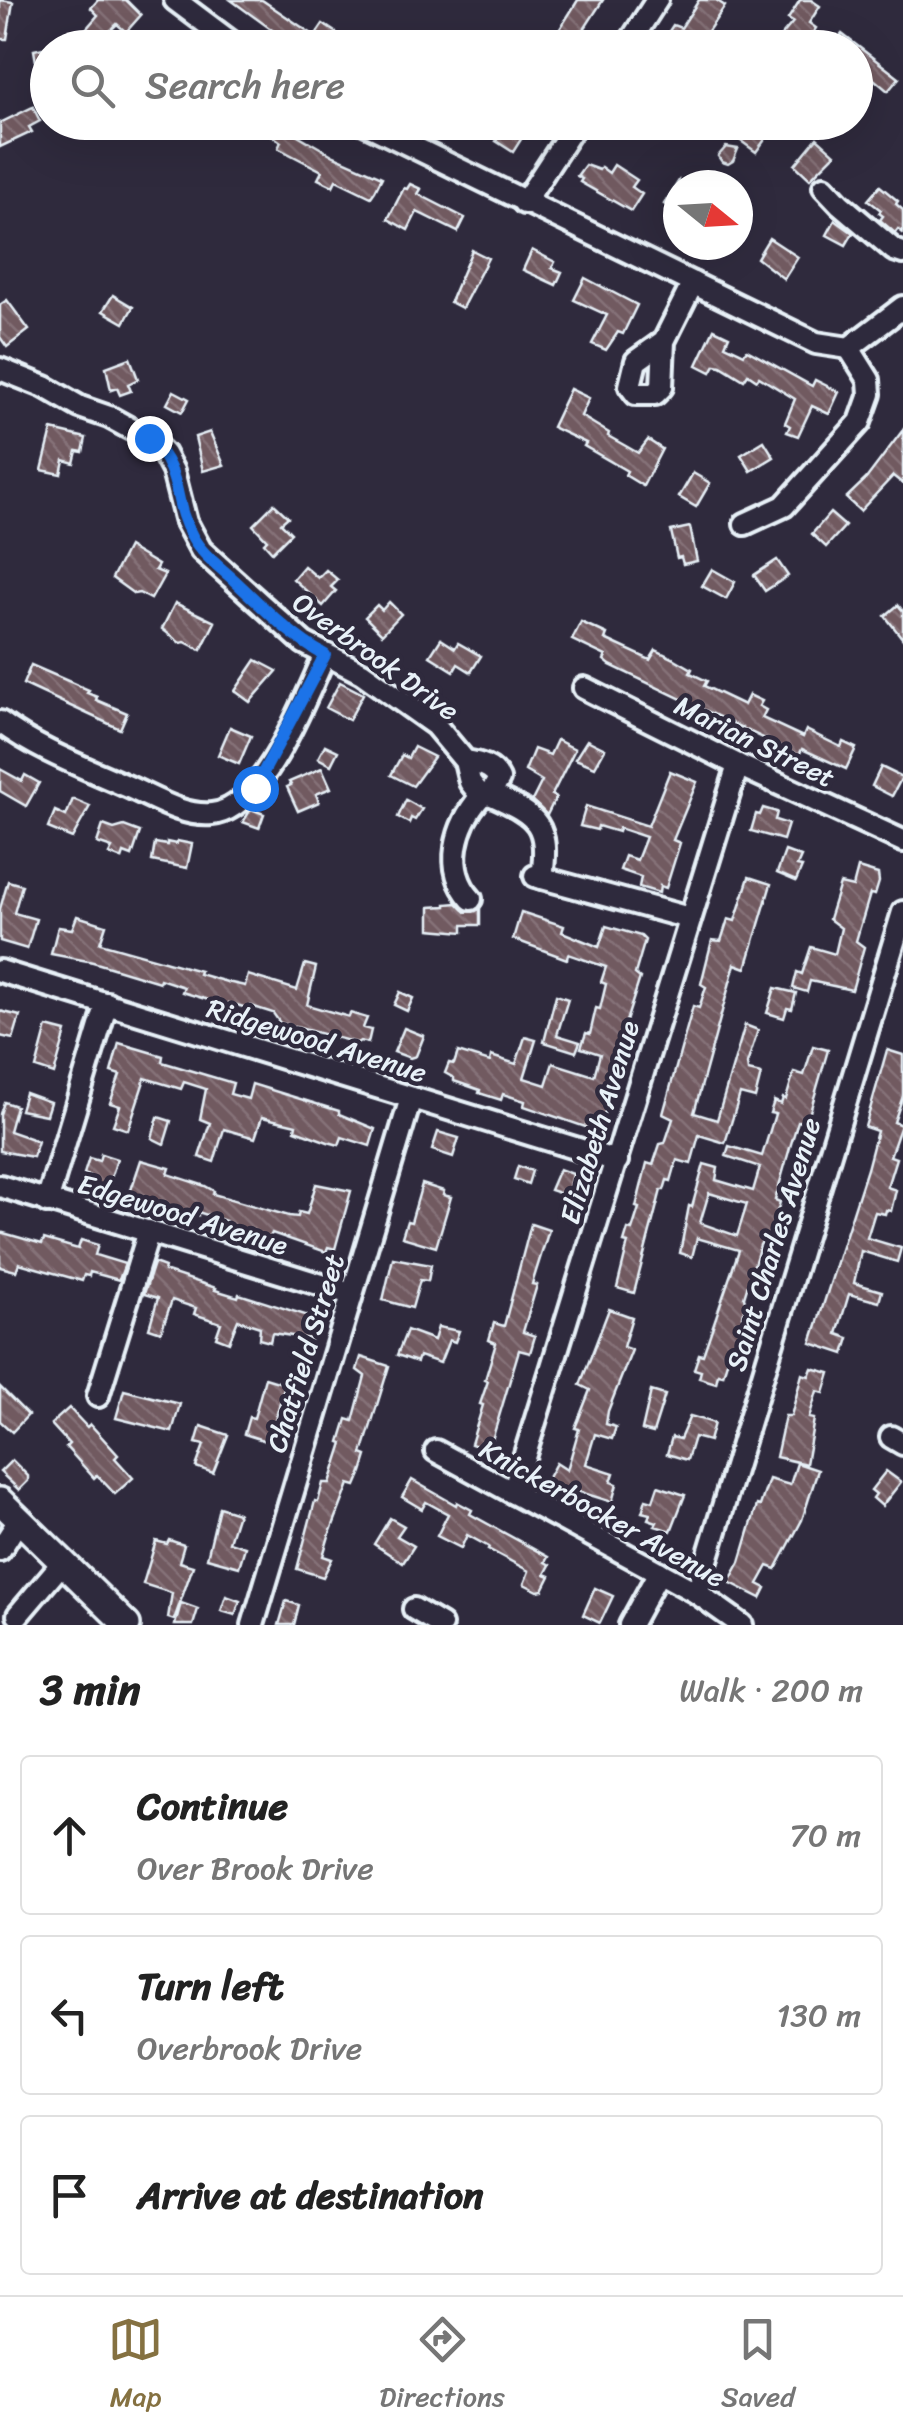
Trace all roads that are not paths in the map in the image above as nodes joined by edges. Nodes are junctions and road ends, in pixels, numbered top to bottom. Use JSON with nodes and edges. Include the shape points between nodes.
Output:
{"nodes":[{"id":1,"x":175,"y":0,"type":"edge"},
{"id":2,"x":657,"y":0,"type":"edge"},
{"id":3,"x":215,"y":30,"type":"edge"},
{"id":4,"x":638,"y":30,"type":"edge"},
{"id":5,"x":398,"y":140,"type":"edge"},
{"id":6,"x":565,"y":140,"type":"edge"},
{"id":7,"x":824,"y":186,"type":"dead end"},
{"id":8,"x":524,"y":202,"type":"junction"},
{"id":9,"x":903,"y":254,"type":"edge"},
{"id":10,"x":692,"y":282,"type":"junction"},
{"id":11,"x":903,"y":306,"type":"edge"},
{"id":12,"x":664,"y":341,"type":"dead end"},
{"id":13,"x":849,"y":348,"type":"junction"},
{"id":14,"x":0,"y":369,"type":"edge"},
{"id":15,"x":746,"y":524,"type":"dead end"},
{"id":16,"x":325,"y":655,"type":"junction"},
{"id":17,"x":584,"y":688,"type":"dead end"},
{"id":18,"x":0,"y":722,"type":"edge"},
{"id":19,"x":738,"y":766,"type":"junction"},
{"id":20,"x":485,"y":795,"type":"junction"},
{"id":21,"x":903,"y":842,"type":"edge"},
{"id":22,"x":471,"y":898,"type":"dead end"},
{"id":23,"x":903,"y":912,"type":"edge"},
{"id":24,"x":689,"y":918,"type":"junction"},
{"id":25,"x":0,"y":971,"type":"edge"},
{"id":26,"x":107,"y":1003,"type":"junction"},
{"id":27,"x":411,"y":1098,"type":"junction"},
{"id":28,"x":617,"y":1161,"type":"junction"},
{"id":29,"x":0,"y":1186,"type":"edge"},
{"id":30,"x":47,"y":1202,"type":"junction"},
{"id":31,"x":150,"y":1231,"type":"junction"},
{"id":32,"x":351,"y":1294,"type":"junction"},
{"id":33,"x":98,"y":1396,"type":"dead end"},
{"id":34,"x":436,"y":1451,"type":"dead end"},
{"id":35,"x":513,"y":1494,"type":"junction"},
{"id":36,"x":0,"y":1501,"type":"edge"},
{"id":37,"x":20,"y":1520,"type":"junction"},
{"id":38,"x":0,"y":1550,"type":"edge"},
{"id":39,"x":63,"y":1562,"type":"junction"},
{"id":40,"x":659,"y":1572,"type":"junction"},
{"id":41,"x":696,"y":1593,"type":"junction"},
{"id":42,"x":414,"y":1609,"type":"dead end"},
{"id":43,"x":18,"y":1615,"type":"dead end"},
{"id":44,"x":127,"y":1625,"type":"edge"},
{"id":45,"x":254,"y":1625,"type":"edge"},
{"id":46,"x":441,"y":1625,"type":"edge"},
{"id":47,"x":630,"y":1625,"type":"edge"},
{"id":48,"x":742,"y":1625,"type":"edge"}],
"edges":[{"from":1,"to":3,"type":"street"},
{"from":2,"to":4,"type":"street"},
{"from":5,"to":8,"type":"street"},
{"from":6,"to":8,"type":"street"},
{"from":7,"to":9,"type":"street"},
{"from":8,"to":10,"type":"street"},
{"from":10,"to":12,"type":"street"},
{"from":10,"to":13,"type":"street","via":[[816,343]]},
{"from":11,"to":13,"type":"street"},
{"from":13,"to":15,"type":"street","via":[[869,380],[860,422],[784,506]]},
{"from":14,"to":16,"type":"street","name":"Overbrook Drive","via":[[149,438],[173,470],[201,550],[284,628]]},
{"from":16,"to":18,"type":"street","via":[[255,788],[215,814],[184,810],[132,788],[44,750]]},
{"from":16,"to":20,"type":"street","name":"Overbrook Drive","via":[[435,725]]},
{"from":17,"to":19,"type":"street","name":"Marian Street"},
{"from":19,"to":21,"type":"street","name":"Marian Street"},
{"from":19,"to":24,"type":"street","name":"Elizabeth Avenue"},
{"from":20,"to":22,"type":"street","via":[[467,812],[456,844],[454,871]]},
{"from":20,"to":24,"type":"street","via":[[543,830],[539,877]]},
{"from":23,"to":41,"type":"street","name":"Saint Charles Avenue"},
{"from":24,"to":28,"type":"street","name":"Elizabeth Avenue"},
{"from":25,"to":26,"type":"street","name":"Ridgewood Avenue"},
{"from":26,"to":27,"type":"street","name":"Ridgewood Avenue"},
{"from":26,"to":30,"type":"street"},
{"from":27,"to":28,"type":"street","name":"Ridgewood Avenue"},
{"from":27,"to":32,"type":"street","name":"Chatfield Street"},
{"from":28,"to":35,"type":"street","name":"Elizabeth Avenue"},
{"from":29,"to":30,"type":"street","name":"Edgewood Avenue"},
{"from":30,"to":31,"type":"street","name":"Edgewood Avenue"},
{"from":31,"to":32,"type":"street","name":"Edgewood Avenue"},
{"from":31,"to":33,"type":"street"},
{"from":32,"to":45,"type":"street","name":"Chatfield Street"},
{"from":34,"to":35,"type":"street","name":"Knickerbocker Avenue"},
{"from":35,"to":40,"type":"street","name":"Knickerbocker Avenue"},
{"from":36,"to":37,"type":"main road"},
{"from":37,"to":38,"type":"street"},
{"from":37,"to":39,"type":"main road"},
{"from":39,"to":43,"type":"street"},
{"from":39,"to":44,"type":"main road"},
{"from":40,"to":41,"type":"street","name":"Knickerbocker Avenue"},
{"from":40,"to":47,"type":"street"},
{"from":41,"to":48,"type":"street","name":"Knickerbocker Avenue"},
{"from":42,"to":46,"type":"street"}]}
